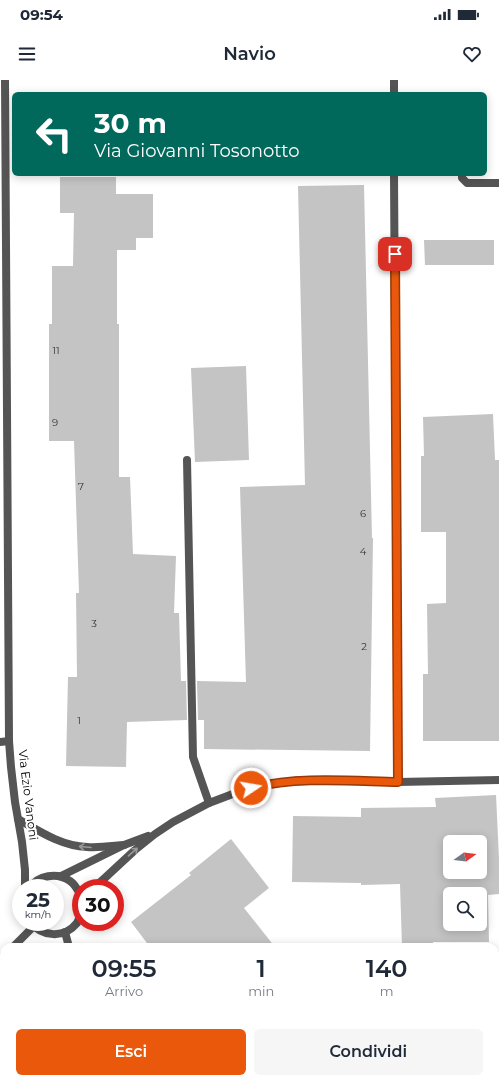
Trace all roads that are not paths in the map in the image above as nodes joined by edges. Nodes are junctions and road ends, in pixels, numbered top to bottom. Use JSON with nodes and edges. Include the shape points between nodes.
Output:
{"nodes":[{"id":1,"x":5,"y":80,"type":"edge"},
{"id":2,"x":394,"y":80,"type":"edge"},
{"id":3,"x":394,"y":92,"type":"edge"},
{"id":4,"x":394,"y":176,"type":"edge"},
{"id":5,"x":462,"y":176,"type":"edge"},
{"id":6,"x":499,"y":183,"type":"edge"},
{"id":7,"x":3,"y":427,"type":"edge"},
{"id":8,"x":187,"y":460,"type":"dead end"},
{"id":9,"x":9,"y":741,"type":"junction"},
{"id":10,"x":0,"y":742,"type":"edge"},
{"id":11,"x":499,"y":780,"type":"edge"},
{"id":12,"x":398,"y":782,"type":"junction"},
{"id":13,"x":210,"y":802,"type":"junction"},
{"id":14,"x":18,"y":819,"type":"junction"},
{"id":15,"x":155,"y":834,"type":"junction"},
{"id":16,"x":124,"y":845,"type":"junction"},
{"id":17,"x":61,"y":876,"type":"junction"},
{"id":18,"x":25,"y":879,"type":"edge"},
{"id":19,"x":39,"y":879,"type":"edge"},
{"id":20,"x":104,"y":879,"type":"edge"},
{"id":21,"x":72,"y":883,"type":"edge"},
{"id":22,"x":72,"y":927,"type":"edge"},
{"id":23,"x":26,"y":931,"type":"edge"},
{"id":24,"x":41,"y":931,"type":"edge"},
{"id":25,"x":65,"y":932,"type":"junction"},
{"id":26,"x":16,"y":943,"type":"edge"},
{"id":27,"x":68,"y":943,"type":"edge"}],
"edges":[{"from":1,"to":7,"type":"street","name":"Via Ezio Vanoni"},
{"from":2,"to":3,"type":"street"},
{"from":4,"to":12,"type":"street"},
{"from":5,"to":6,"type":"street","via":[[467,183]]},
{"from":7,"to":9,"type":"street","name":"Via Ezio Vanoni"},
{"from":8,"to":13,"type":"street","via":[[193,757]]},
{"from":9,"to":10,"type":"street"},
{"from":9,"to":14,"type":"street","name":"Via Ezio Vanoni"},
{"from":11,"to":12,"type":"street"},
{"from":12,"to":13,"type":"street","via":[[301,780],[264,785]]},
{"from":13,"to":15,"type":"street"},
{"from":16,"to":14,"type":"street","one_way":true,"via":[[87,848],[68,844],[50,838]]},
{"from":14,"to":18,"type":"street","name":"Via Ezio Vanoni"},
{"from":15,"to":16,"type":"street"},
{"from":20,"to":15,"type":"street","one_way":true},
{"from":16,"to":17,"type":"street"},
{"from":17,"to":19,"type":"street","via":[[50,875]]},
{"from":17,"to":21,"type":"street"},
{"from":22,"to":25,"type":"street"},
{"from":23,"to":26,"type":"street"},
{"from":24,"to":25,"type":"street","via":[[56,935]]},
{"from":25,"to":27,"type":"street"}]}
